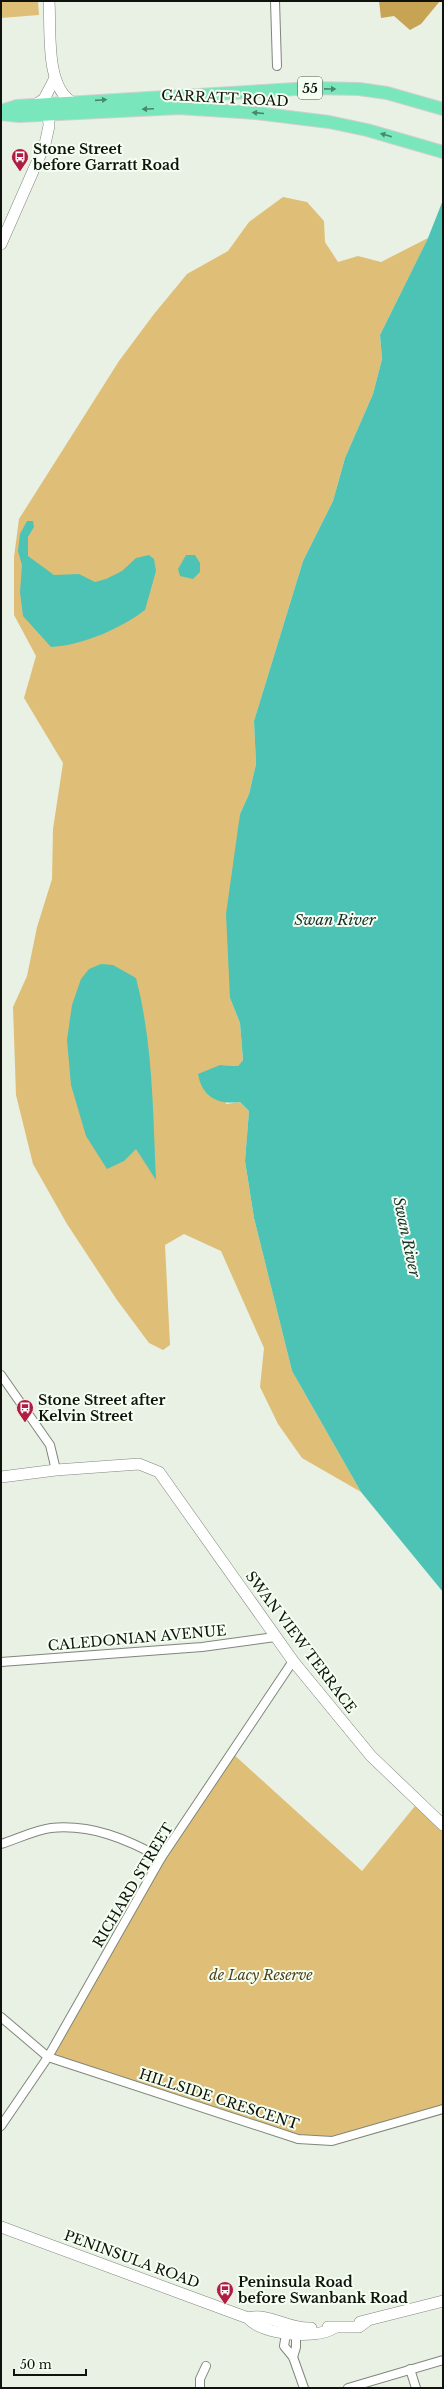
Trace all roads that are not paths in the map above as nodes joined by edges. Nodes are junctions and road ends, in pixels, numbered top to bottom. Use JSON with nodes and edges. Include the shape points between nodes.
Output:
{"nodes":[{"id":1,"x":48,"y":1,"type":"edge"},
{"id":2,"x":275,"y":1,"type":"edge"},
{"id":3,"x":278,"y":66,"type":"dead end"},
{"id":4,"x":54,"y":80,"type":"junction"},
{"id":5,"x":72,"y":102,"type":"junction"},
{"id":6,"x":35,"y":105,"type":"junction"},
{"id":7,"x":440,"y":108,"type":"edge"},
{"id":8,"x":48,"y":109,"type":"junction"},
{"id":9,"x":1,"y":112,"type":"edge"},
{"id":10,"x":443,"y":152,"type":"edge"},
{"id":11,"x":1,"y":244,"type":"edge"},
{"id":12,"x":1,"y":1375,"type":"edge"},
{"id":13,"x":56,"y":1470,"type":"junction"},
{"id":14,"x":1,"y":1477,"type":"edge"},
{"id":15,"x":275,"y":1636,"type":"junction"},
{"id":16,"x":293,"y":1661,"type":"junction"},
{"id":17,"x":1,"y":1662,"type":"edge"},
{"id":18,"x":443,"y":1825,"type":"edge"},
{"id":19,"x":1,"y":1844,"type":"edge"},
{"id":20,"x":161,"y":1858,"type":"junction"},
{"id":21,"x":1,"y":2016,"type":"edge"},
{"id":22,"x":48,"y":2057,"type":"junction"},
{"id":23,"x":443,"y":2109,"type":"edge"},
{"id":24,"x":1,"y":2126,"type":"edge"},
{"id":25,"x":2,"y":2228,"type":"edge"},
{"id":26,"x":443,"y":2301,"type":"edge"},
{"id":27,"x":291,"y":2330,"type":"junction"},
{"id":28,"x":292,"y":2357,"type":"junction"},
{"id":29,"x":443,"y":2360,"type":"edge"},
{"id":30,"x":206,"y":2366,"type":"dead end"},
{"id":31,"x":410,"y":2369,"type":"junction"},
{"id":32,"x":200,"y":2388,"type":"edge"},
{"id":33,"x":304,"y":2388,"type":"edge"},
{"id":34,"x":348,"y":2388,"type":"edge"},
{"id":35,"x":416,"y":2388,"type":"edge"}],
"edges":[{"from":1,"to":4,"type":"street"},
{"from":2,"to":3,"type":"street"},
{"from":4,"to":5,"type":"street","via":[[64,97]]},
{"from":4,"to":6,"type":"street","via":[[44,99]]},
{"from":5,"to":7,"type":"main road","name":"GARRATT ROAD","number":"55","one_way":true,"via":[[312,88],[359,89],[387,93]]},
{"from":5,"to":8,"type":"main road","name":"GARRATT ROAD","number":"55"},
{"from":6,"to":8,"type":"main road","name":"GARRATT ROAD","number":"55"},
{"from":6,"to":9,"type":"main road","name":"GARRATT ROAD","number":"55","via":[[17,106]]},
{"from":8,"to":9,"type":"main road","name":"GARRATT ROAD","number":"55","via":[[19,116]]},
{"from":10,"to":8,"type":"main road","name":"GARRATT ROAD","number":"55","one_way":true,"via":[[329,122],[256,113],[179,108]]},
{"from":8,"to":11,"type":"street","via":[[49,126],[45,144]]},
{"from":12,"to":13,"type":"street","via":[[50,1445]]},
{"from":13,"to":14,"type":"street"},
{"from":13,"to":15,"type":"street","name":"SWAN VIEW TERRACE","via":[[139,1464],[149,1467],[164,1478]]},
{"from":15,"to":16,"type":"street","name":"SWAN VIEW TERRACE"},
{"from":15,"to":17,"type":"street","name":"CALEDONIAN AVENUE","via":[[202,1648]]},
{"from":16,"to":18,"type":"street","name":"SWAN VIEW TERRACE","via":[[371,1756]]},
{"from":16,"to":20,"type":"street","name":"RICHARD STREET"},
{"from":19,"to":20,"type":"street","via":[[50,1828],[89,1829],[134,1843]]},
{"from":20,"to":22,"type":"street","name":"RICHARD STREET"},
{"from":21,"to":22,"type":"street","name":"HILLSIDE CRESCENT"},
{"from":22,"to":23,"type":"street","name":"HILLSIDE CRESCENT","via":[[298,2139],[332,2141]]},
{"from":22,"to":24,"type":"street","name":"RICHARD STREET"},
{"from":25,"to":27,"type":"street","name":"PENINSULA ROAD","via":[[248,2318],[256,2316]]},
{"from":26,"to":27,"type":"street","name":"PENINSULA ROAD","via":[[348,2326]]},
{"from":27,"to":28,"type":"street","via":[[296,2347]]},
{"from":27,"to":28,"type":"street","via":[[284,2346]]},
{"from":28,"to":33,"type":"street"},
{"from":29,"to":31,"type":"street"},
{"from":30,"to":32,"type":"street","via":[[200,2379]]},
{"from":31,"to":34,"type":"street"},
{"from":31,"to":35,"type":"street"}]}
